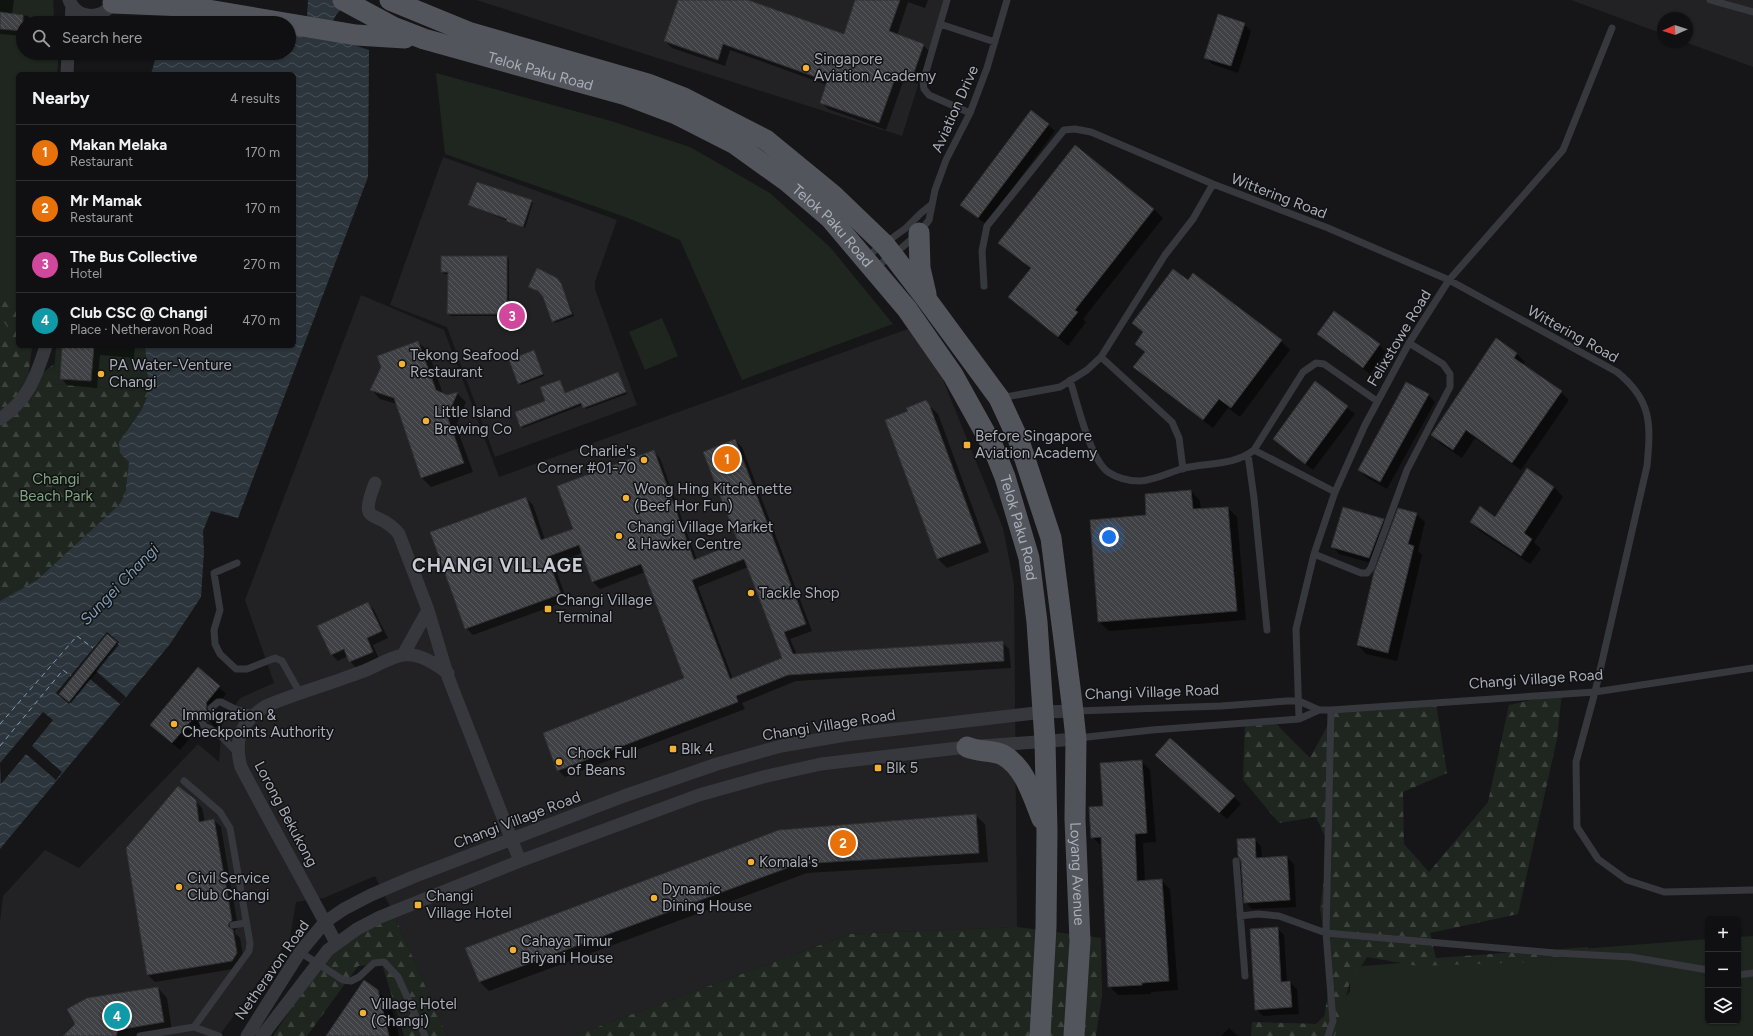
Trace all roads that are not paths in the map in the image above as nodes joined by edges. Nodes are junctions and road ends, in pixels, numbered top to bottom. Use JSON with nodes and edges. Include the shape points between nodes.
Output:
{"nodes":[{"id":1,"x":343,"y":0,"type":"edge"},
{"id":2,"x":947,"y":0,"type":"edge"},
{"id":3,"x":1008,"y":0,"type":"edge"},
{"id":4,"x":1710,"y":0,"type":"edge"},
{"id":5,"x":113,"y":1,"type":"edge"},
{"id":6,"x":394,"y":2,"type":"edge"},
{"id":7,"x":70,"y":3,"type":"edge"},
{"id":8,"x":1753,"y":12,"type":"edge"},
{"id":9,"x":71,"y":16,"type":"edge"},
{"id":10,"x":82,"y":16,"type":"edge"},
{"id":11,"x":95,"y":16,"type":"edge"},
{"id":12,"x":245,"y":16,"type":"edge"},
{"id":13,"x":296,"y":24,"type":"edge"},
{"id":14,"x":940,"y":24,"type":"junction"},
{"id":15,"x":1612,"y":28,"type":"dead end"},
{"id":16,"x":424,"y":39,"type":"junction"},
{"id":17,"x":995,"y":42,"type":"junction"},
{"id":18,"x":68,"y":60,"type":"edge"},
{"id":19,"x":67,"y":72,"type":"edge"},
{"id":20,"x":970,"y":114,"type":"junction"},
{"id":21,"x":1213,"y":184,"type":"junction"},
{"id":22,"x":931,"y":205,"type":"junction"},
{"id":23,"x":919,"y":233,"type":"junction"},
{"id":24,"x":889,"y":250,"type":"junction"},
{"id":25,"x":870,"y":263,"type":"junction"},
{"id":26,"x":1449,"y":280,"type":"junction"},
{"id":27,"x":984,"y":286,"type":"dead end"},
{"id":28,"x":928,"y":300,"type":"junction"},
{"id":29,"x":1409,"y":343,"type":"junction"},
{"id":30,"x":45,"y":348,"type":"edge"},
{"id":31,"x":1101,"y":357,"type":"junction"},
{"id":32,"x":1070,"y":380,"type":"junction"},
{"id":33,"x":999,"y":398,"type":"junction"},
{"id":34,"x":1377,"y":401,"type":"junction"},
{"id":35,"x":0,"y":419,"type":"edge"},
{"id":36,"x":1254,"y":450,"type":"junction"},
{"id":37,"x":1248,"y":455,"type":"junction"},
{"id":38,"x":1183,"y":469,"type":"junction"},
{"id":39,"x":375,"y":483,"type":"dead end"},
{"id":40,"x":1335,"y":492,"type":"junction"},
{"id":41,"x":1314,"y":554,"type":"junction"},
{"id":42,"x":237,"y":563,"type":"dead end"},
{"id":43,"x":428,"y":610,"type":"junction"},
{"id":44,"x":1267,"y":630,"type":"dead end"},
{"id":45,"x":403,"y":655,"type":"junction"},
{"id":46,"x":1753,"y":668,"type":"edge"},
{"id":47,"x":448,"y":673,"type":"junction"},
{"id":48,"x":1595,"y":692,"type":"junction"},
{"id":49,"x":300,"y":693,"type":"junction"},
{"id":50,"x":1299,"y":701,"type":"junction"},
{"id":51,"x":211,"y":708,"type":"dead end"},
{"id":52,"x":1319,"y":710,"type":"junction"},
{"id":53,"x":1331,"y":710,"type":"junction"},
{"id":54,"x":1073,"y":711,"type":"junction"},
{"id":55,"x":1044,"y":712,"type":"junction"},
{"id":56,"x":253,"y":714,"type":"junction"},
{"id":57,"x":203,"y":718,"type":"dead end"},
{"id":58,"x":1299,"y":719,"type":"junction"},
{"id":59,"x":1076,"y":739,"type":"junction"},
{"id":60,"x":1045,"y":741,"type":"junction"},
{"id":61,"x":966,"y":746,"type":"junction"},
{"id":62,"x":238,"y":754,"type":"junction"},
{"id":63,"x":184,"y":781,"type":"dead end"},
{"id":64,"x":1047,"y":832,"type":"junction"},
{"id":65,"x":512,"y":838,"type":"junction"},
{"id":66,"x":520,"y":861,"type":"junction"},
{"id":67,"x":1236,"y":861,"type":"dead end"},
{"id":68,"x":1753,"y":890,"type":"edge"},
{"id":69,"x":1240,"y":916,"type":"junction"},
{"id":70,"x":325,"y":922,"type":"junction"},
{"id":71,"x":246,"y":923,"type":"junction"},
{"id":72,"x":233,"y":925,"type":"dead end"},
{"id":73,"x":1326,"y":933,"type":"junction"},
{"id":74,"x":336,"y":943,"type":"junction"},
{"id":75,"x":300,"y":952,"type":"junction"},
{"id":76,"x":318,"y":962,"type":"junction"},
{"id":77,"x":1705,"y":969,"type":"edge"},
{"id":78,"x":1753,"y":973,"type":"edge"},
{"id":79,"x":1741,"y":975,"type":"edge"},
{"id":80,"x":1245,"y":976,"type":"dead end"},
{"id":81,"x":194,"y":1027,"type":"junction"},
{"id":82,"x":176,"y":1033,"type":"edge"},
{"id":83,"x":140,"y":1036,"type":"edge"},
{"id":84,"x":219,"y":1036,"type":"edge"},
{"id":85,"x":247,"y":1036,"type":"edge"},
{"id":86,"x":262,"y":1036,"type":"edge"},
{"id":87,"x":425,"y":1036,"type":"edge"},
{"id":88,"x":1040,"y":1036,"type":"edge"},
{"id":89,"x":1074,"y":1036,"type":"edge"},
{"id":90,"x":1328,"y":1036,"type":"edge"}],
"edges":[{"from":1,"to":16,"type":"main road","name":"Telok Paku Road","via":[[393,27]]},
{"from":2,"to":14,"type":"lane"},
{"from":3,"to":17,"type":"lane","name":"Aviation Drive"},
{"from":4,"to":8,"type":"lane"},
{"from":5,"to":11,"type":"street","via":[[108,10]]},
{"from":5,"to":12,"type":"main road","via":[[184,6]]},
{"from":6,"to":24,"type":"main road","name":"Telok Paku Road","via":[[468,32],[648,84],[691,101],[766,140],[833,195]]},
{"from":7,"to":9,"type":"street"},
{"from":7,"to":10,"type":"street"},
{"from":13,"to":16,"type":"main road","via":[[356,34]]},
{"from":14,"to":17,"type":"lane"},
{"from":14,"to":20,"type":"lane","via":[[923,82],[924,89],[929,95]]},
{"from":15,"to":26,"type":"lane","name":"Felixstowe Road","via":[[1563,150]]},
{"from":16,"to":25,"type":"main road","name":"Telok Paku Road","via":[[626,95],[676,114],[735,144],[788,182],[830,218]]},
{"from":17,"to":20,"type":"lane","name":"Aviation Drive"},
{"from":18,"to":19,"type":"street"},
{"from":20,"to":22,"type":"lane","name":"Aviation Drive","via":[[946,160]]},
{"from":21,"to":26,"type":"lane","name":"Wittering Road","via":[[1328,228]]},
{"from":21,"to":27,"type":"lane","name":"Wittering Road","via":[[1091,132],[1064,130],[986,226],[982,251]]},
{"from":21,"to":31,"type":"lane","via":[[1193,219],[1165,255]]},
{"from":22,"to":23,"type":"lane","name":"Aviation Drive","via":[[929,220]]},
{"from":22,"to":24,"type":"lane","name":"Aviation Drive","via":[[906,228]]},
{"from":23,"to":24,"type":"lane","name":"Aviation Drive"},
{"from":23,"to":28,"type":"main road","via":[[920,268]]},
{"from":24,"to":25,"type":"lane","name":"Aviation Drive"},
{"from":24,"to":25,"type":"lane","name":"Aviation Drive"},
{"from":24,"to":28,"type":"main road","name":"Telok Paku Road"},
{"from":25,"to":55,"type":"main road","name":"Telok Paku Road","via":[[907,309],[953,375],[993,447],[1005,477],[1029,558]]},
{"from":26,"to":29,"type":"lane","name":"Felixstowe Road"},
{"from":26,"to":48,"type":"lane","name":"Wittering Road","via":[[1617,372],[1630,383],[1648,415],[1650,437],[1647,466]]},
{"from":28,"to":33,"type":"main road","name":"Telok Paku Road"},
{"from":29,"to":34,"type":"lane","name":"Felixstowe Road"},
{"from":29,"to":41,"type":"lane","via":[[1443,364],[1450,374],[1450,387],[1408,470],[1371,568],[1367,573],[1361,573]]},
{"from":30,"to":35,"type":"street","via":[[34,379],[20,403]]},
{"from":31,"to":32,"type":"lane","via":[[1087,370]]},
{"from":31,"to":38,"type":"lane","via":[[1172,422],[1179,438]]},
{"from":32,"to":33,"type":"lane","via":[[1060,387]]},
{"from":32,"to":38,"type":"lane","via":[[1094,455],[1108,472],[1124,479],[1140,481]]},
{"from":33,"to":54,"type":"main road","name":"Telok Paku Road","via":[[1019,441],[1051,538]]},
{"from":34,"to":36,"type":"lane","via":[[1324,364],[1316,363],[1303,372]]},
{"from":34,"to":40,"type":"lane","name":"Felixstowe Road"},
{"from":36,"to":37,"type":"lane"},
{"from":36,"to":40,"type":"lane"},
{"from":37,"to":38,"type":"lane"},
{"from":37,"to":44,"type":"lane"},
{"from":39,"to":43,"type":"street","via":[[368,501],[368,511],[370,515],[392,525],[399,534]]},
{"from":40,"to":41,"type":"lane","name":"Felixstowe Road"},
{"from":41,"to":50,"type":"lane","name":"Felixstowe Road","via":[[1296,629]]},
{"from":42,"to":49,"type":"lane","via":[[214,573],[220,610],[214,630],[215,644],[220,654],[236,669],[247,669],[275,658],[282,661]]},
{"from":43,"to":45,"type":"street"},
{"from":43,"to":47,"type":"street"},
{"from":45,"to":47,"type":"street","name":"Lorong Bekukong","via":[[424,658]]},
{"from":45,"to":49,"type":"street","name":"Lorong Bekukong"},
{"from":46,"to":48,"type":"lane","name":"Changi Village Road"},
{"from":47,"to":65,"type":"street","via":[[486,778]]},
{"from":48,"to":53,"type":"lane","name":"Changi Village Road"},
{"from":48,"to":68,"type":"lane","name":"Wittering Road","via":[[1576,762],[1578,827],[1598,860],[1627,880],[1664,892]]},
{"from":49,"to":56,"type":"street","name":"Lorong Bekukong","via":[[266,706]]},
{"from":50,"to":52,"type":"lane","name":"Changi Village Road"},
{"from":50,"to":54,"type":"lane","name":"Changi Village Road"},
{"from":50,"to":58,"type":"lane","name":"Felixstowe Road"},
{"from":51,"to":56,"type":"lane","via":[[221,702]]},
{"from":52,"to":53,"type":"lane","name":"Changi Village Road"},
{"from":52,"to":58,"type":"lane","name":"Changi Village Road"},
{"from":53,"to":73,"type":"lane"},
{"from":54,"to":55,"type":"street","name":"Changi Village Road"},
{"from":54,"to":59,"type":"main road","name":"Loyang Avenue"},
{"from":55,"to":60,"type":"main road","name":"Loyang Avenue"},
{"from":55,"to":65,"type":"street","name":"Changi Village Road","via":[[846,735],[781,746],[709,766]]},
{"from":56,"to":62,"type":"street","name":"Lorong Bekukong","via":[[243,726]]},
{"from":57,"to":62,"type":"lane","via":[[204,726],[213,729]]},
{"from":58,"to":59,"type":"lane","name":"Changi Village Road","via":[[1152,730]]},
{"from":59,"to":60,"type":"street","name":"Changi Village Road"},
{"from":59,"to":89,"type":"main road","name":"Loyang Avenue","via":[[1075,819],[1080,941]]},
{"from":60,"to":61,"type":"street","name":"Changi Village Road"},
{"from":60,"to":64,"type":"main road","name":"Loyang Avenue"},
{"from":61,"to":64,"type":"main road","via":[[1003,755],[1017,767],[1027,782]]},
{"from":61,"to":66,"type":"street","name":"Changi Village Road","via":[[821,764],[763,777],[699,795]]},
{"from":62,"to":70,"type":"street","name":"Lorong Bekukong","via":[[248,780]]},
{"from":63,"to":71,"type":"lane","via":[[220,812],[230,828]]},
{"from":64,"to":88,"type":"main road","name":"Loyang Avenue","via":[[1046,927]]},
{"from":65,"to":66,"type":"street"},
{"from":65,"to":70,"type":"street","name":"Changi Village Road","via":[[371,895]]},
{"from":66,"to":74,"type":"street","name":"Changi Village Road","via":[[380,917]]},
{"from":67,"to":69,"type":"lane"},
{"from":69,"to":73,"type":"lane","via":[[1279,916]]},
{"from":69,"to":80,"type":"lane"},
{"from":70,"to":74,"type":"street","name":"Lorong Bekukong"},
{"from":70,"to":75,"type":"street","name":"Netheravon Road"},
{"from":71,"to":72,"type":"lane"},
{"from":71,"to":81,"type":"lane","via":[[249,951]]},
{"from":73,"to":77,"type":"lane","via":[[1631,957]]},
{"from":73,"to":90,"type":"lane","via":[[1333,1021]]},
{"from":74,"to":76,"type":"street","name":"Netheravon Road"},
{"from":75,"to":76,"type":"lane"},
{"from":75,"to":85,"type":"street","name":"Netheravon Road"},
{"from":76,"to":86,"type":"street","name":"Netheravon Road"},
{"from":76,"to":87,"type":"lane","via":[[342,980],[351,981],[374,963],[384,962],[398,977]]},
{"from":78,"to":79,"type":"lane"},
{"from":81,"to":82,"type":"lane"},
{"from":81,"to":84,"type":"lane"},
{"from":82,"to":83,"type":"lane"}]}
